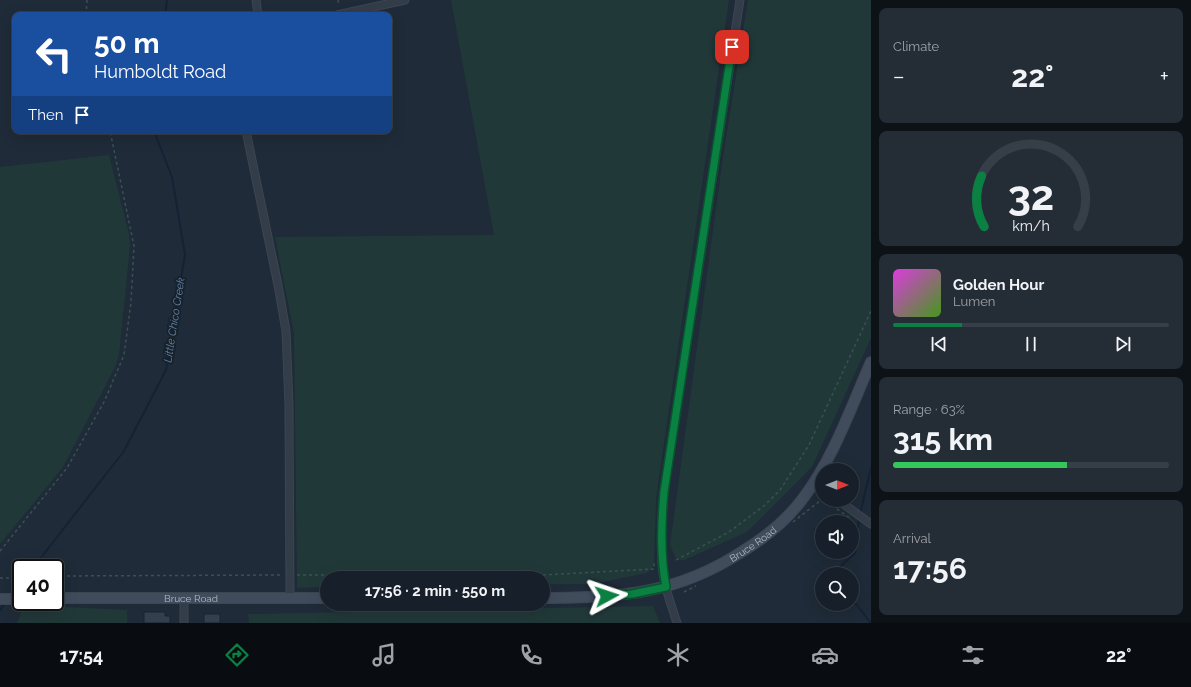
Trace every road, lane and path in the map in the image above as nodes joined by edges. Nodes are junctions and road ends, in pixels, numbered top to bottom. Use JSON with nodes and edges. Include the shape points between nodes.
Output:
{"nodes":[{"id":1,"x":87,"y":0,"type":"edge"},
{"id":2,"x":256,"y":0,"type":"edge"},
{"id":3,"x":338,"y":0,"type":"edge"},
{"id":4,"x":405,"y":0,"type":"edge"},
{"id":5,"x":740,"y":0,"type":"edge"},
{"id":6,"x":339,"y":5,"type":"dead end"},
{"id":7,"x":86,"y":12,"type":"edge"},
{"id":8,"x":258,"y":12,"type":"edge"},
{"id":9,"x":351,"y":12,"type":"edge"},
{"id":10,"x":111,"y":134,"type":"edge"},
{"id":11,"x":247,"y":134,"type":"edge"},
{"id":12,"x":871,"y":311,"type":"edge"},
{"id":13,"x":871,"y":362,"type":"edge"},
{"id":14,"x":827,"y":463,"type":"edge"},
{"id":15,"x":815,"y":487,"type":"edge"},
{"id":16,"x":834,"y":507,"type":"edge"},
{"id":17,"x":848,"y":507,"type":"edge"},
{"id":18,"x":845,"y":515,"type":"edge"},
{"id":19,"x":871,"y":524,"type":"edge"},
{"id":20,"x":0,"y":551,"type":"edge"},
{"id":21,"x":676,"y":560,"type":"dead end"},
{"id":22,"x":654,"y":569,"type":"dead end"},
{"id":23,"x":290,"y":575,"type":"junction"},
{"id":24,"x":64,"y":576,"type":"edge"},
{"id":25,"x":0,"y":578,"type":"edge"},
{"id":26,"x":12,"y":578,"type":"edge"},
{"id":27,"x":666,"y":587,"type":"junction"},
{"id":28,"x":64,"y":598,"type":"edge"},
{"id":29,"x":184,"y":598,"type":"junction"},
{"id":30,"x":290,"y":598,"type":"junction"},
{"id":31,"x":320,"y":598,"type":"edge"},
{"id":32,"x":550,"y":598,"type":"edge"},
{"id":33,"x":184,"y":623,"type":"edge"},
{"id":34,"x":677,"y":623,"type":"edge"}],
"edges":[{"from":1,"to":7,"type":"path"},
{"from":2,"to":8,"type":"street"},
{"from":3,"to":6,"type":"path"},
{"from":4,"to":9,"type":"street"},
{"from":5,"to":27,"type":"street","via":[[664,492],[660,528]]},
{"from":10,"to":20,"type":"path","via":[[134,246],[124,356],[104,402],[67,468]]},
{"from":11,"to":23,"type":"street","via":[[286,331],[289,390]]},
{"from":12,"to":21,"type":"path","via":[[809,445],[780,490],[765,505],[729,532]]},
{"from":13,"to":14,"type":"street","name":"Bruce Road"},
{"from":15,"to":27,"type":"street","name":"Bruce Road","via":[[780,523],[756,543],[700,576]]},
{"from":16,"to":18,"type":"path"},
{"from":17,"to":19,"type":"street"},
{"from":22,"to":23,"type":"path","via":[[542,575]]},
{"from":23,"to":24,"type":"path"},
{"from":23,"to":30,"type":"street"},
{"from":25,"to":26,"type":"path"},
{"from":27,"to":32,"type":"street","name":"Bruce Road","via":[[632,594]]},
{"from":27,"to":34,"type":"street"},
{"from":28,"to":29,"type":"street","name":"Bruce Road"},
{"from":29,"to":30,"type":"street","name":"Bruce Road"},
{"from":29,"to":33,"type":"street"},
{"from":30,"to":31,"type":"street","name":"Bruce Road"}]}
